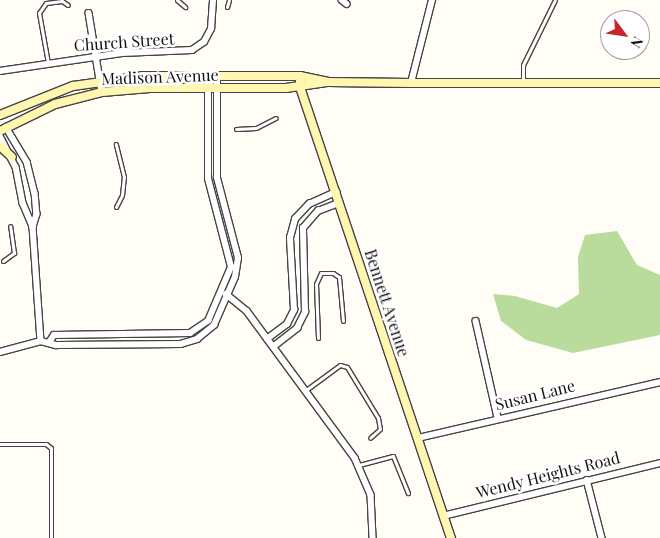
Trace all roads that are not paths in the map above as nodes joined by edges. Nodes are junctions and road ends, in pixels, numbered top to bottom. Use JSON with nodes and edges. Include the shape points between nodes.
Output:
{"nodes":[{"id":1,"x":177,"y":0,"type":"edge"},
{"id":2,"x":213,"y":0,"type":"edge"},
{"id":3,"x":229,"y":0,"type":"edge"},
{"id":4,"x":432,"y":0,"type":"edge"},
{"id":5,"x":555,"y":0,"type":"edge"},
{"id":6,"x":68,"y":5,"type":"dead end"},
{"id":7,"x":186,"y":7,"type":"dead end"},
{"id":8,"x":226,"y":7,"type":"dead end"},
{"id":9,"x":89,"y":13,"type":"dead end"},
{"id":10,"x":96,"y":56,"type":"junction"},
{"id":11,"x":48,"y":63,"type":"junction"},
{"id":12,"x":0,"y":70,"type":"edge"},
{"id":13,"x":212,"y":76,"type":"junction"},
{"id":14,"x":300,"y":76,"type":"junction"},
{"id":15,"x":100,"y":80,"type":"junction"},
{"id":16,"x":328,"y":82,"type":"junction"},
{"id":17,"x":411,"y":83,"type":"junction"},
{"id":18,"x":523,"y":83,"type":"junction"},
{"id":19,"x":660,"y":83,"type":"edge"},
{"id":20,"x":300,"y":87,"type":"junction"},
{"id":21,"x":212,"y":88,"type":"junction"},
{"id":22,"x":102,"y":92,"type":"junction"},
{"id":23,"x":0,"y":115,"type":"edge"},
{"id":24,"x":276,"y":118,"type":"dead end"},
{"id":25,"x":0,"y":119,"type":"edge"},
{"id":26,"x":3,"y":129,"type":"edge"},
{"id":27,"x":236,"y":129,"type":"dead end"},
{"id":28,"x":0,"y":136,"type":"edge"},
{"id":29,"x":116,"y":144,"type":"dead end"},
{"id":30,"x":0,"y":146,"type":"edge"},
{"id":31,"x":12,"y":158,"type":"junction"},
{"id":32,"x":336,"y":192,"type":"junction"},
{"id":33,"x":339,"y":203,"type":"junction"},
{"id":34,"x":116,"y":207,"type":"dead end"},
{"id":35,"x":10,"y":226,"type":"dead end"},
{"id":36,"x":33,"y":227,"type":"junction"},
{"id":37,"x":3,"y":261,"type":"dead end"},
{"id":38,"x":221,"y":293,"type":"junction"},
{"id":39,"x":228,"y":296,"type":"junction"},
{"id":40,"x":343,"y":320,"type":"dead end"},
{"id":41,"x":476,"y":321,"type":"dead end"},
{"id":42,"x":267,"y":338,"type":"junction"},
{"id":43,"x":318,"y":338,"type":"dead end"},
{"id":44,"x":50,"y":341,"type":"junction"},
{"id":45,"x":41,"y":342,"type":"junction"},
{"id":46,"x":273,"y":347,"type":"junction"},
{"id":47,"x":0,"y":352,"type":"edge"},
{"id":48,"x":660,"y":382,"type":"edge"},
{"id":49,"x":306,"y":391,"type":"junction"},
{"id":50,"x":498,"y":418,"type":"junction"},
{"id":51,"x":370,"y":438,"type":"dead end"},
{"id":52,"x":418,"y":438,"type":"junction"},
{"id":53,"x":0,"y":444,"type":"edge"},
{"id":54,"x":660,"y":463,"type":"edge"},
{"id":55,"x":359,"y":465,"type":"junction"},
{"id":56,"x":587,"y":480,"type":"junction"},
{"id":57,"x":408,"y":493,"type":"dead end"},
{"id":58,"x":443,"y":516,"type":"junction"},
{"id":59,"x":51,"y":538,"type":"edge"},
{"id":60,"x":373,"y":538,"type":"edge"},
{"id":61,"x":451,"y":538,"type":"edge"},
{"id":62,"x":602,"y":538,"type":"edge"}],
"edges":[{"from":1,"to":7,"type":"lane"},
{"from":2,"to":10,"type":"street","name":"Church Street","via":[[211,29],[198,47],[183,52]]},
{"from":3,"to":8,"type":"lane"},
{"from":4,"to":17,"type":"street"},
{"from":5,"to":18,"type":"lane","via":[[523,65]]},
{"from":6,"to":11,"type":"lane","via":[[62,1],[46,3],[39,13]]},
{"from":9,"to":10,"type":"street"},
{"from":10,"to":11,"type":"street","name":"Church Street"},
{"from":10,"to":15,"type":"street"},
{"from":11,"to":12,"type":"street","name":"Church Street"},
{"from":13,"to":14,"type":"main road","name":"Madison Avenue"},
{"from":13,"to":15,"type":"main road","name":"Madison Avenue"},
{"from":13,"to":21,"type":"street"},
{"from":14,"to":16,"type":"main road","name":"Madison Avenue"},
{"from":14,"to":20,"type":"main road","name":"Bennett Avenue"},
{"from":15,"to":22,"type":"street"},
{"from":15,"to":23,"type":"main road","name":"Madison Avenue","via":[[53,92]]},
{"from":16,"to":17,"type":"main road","name":"Madison Avenue"},
{"from":16,"to":20,"type":"main road","name":"Madison Avenue"},
{"from":17,"to":18,"type":"main road","name":"Madison Avenue"},
{"from":18,"to":19,"type":"main road","name":"Madison Avenue"},
{"from":20,"to":21,"type":"main road","name":"Madison Avenue"},
{"from":20,"to":32,"type":"main road","name":"Bennett Avenue"},
{"from":21,"to":22,"type":"main road","name":"Madison Avenue"},
{"from":21,"to":38,"type":"street","via":[[208,179],[230,260]]},
{"from":21,"to":39,"type":"street","via":[[216,178],[238,258]]},
{"from":22,"to":26,"type":"main road","name":"Madison Avenue","via":[[54,104]]},
{"from":24,"to":27,"type":"lane","via":[[256,128]]},
{"from":25,"to":26,"type":"main road"},
{"from":26,"to":36,"type":"street","via":[[18,143],[31,172],[37,214]]},
{"from":28,"to":31,"type":"street"},
{"from":29,"to":34,"type":"lane","via":[[124,177],[122,195]]},
{"from":30,"to":31,"type":"main road"},
{"from":31,"to":36,"type":"street","via":[[20,177],[22,203]]},
{"from":32,"to":33,"type":"main road","name":"Bennett Avenue"},
{"from":32,"to":42,"type":"street","via":[[308,204],[295,219],[290,238],[294,310],[287,324]]},
{"from":33,"to":46,"type":"street","via":[[318,211],[303,228],[305,312],[297,328]]},
{"from":33,"to":52,"type":"main road","name":"Bennett Avenue"},
{"from":35,"to":37,"type":"lane","via":[[14,253]]},
{"from":36,"to":45,"type":"street"},
{"from":38,"to":39,"type":"street"},
{"from":38,"to":44,"type":"street","via":[[208,321],[190,333],[54,335]]},
{"from":39,"to":42,"type":"street","via":[[247,311]]},
{"from":39,"to":44,"type":"street","via":[[210,329],[181,344],[56,345]]},
{"from":40,"to":43,"type":"lane","via":[[339,277],[321,273],[316,284]]},
{"from":41,"to":50,"type":"street"},
{"from":42,"to":46,"type":"street"},
{"from":44,"to":45,"type":"street"},
{"from":45,"to":47,"type":"street"},
{"from":46,"to":49,"type":"street"},
{"from":48,"to":50,"type":"street","name":"Susan Lane"},
{"from":49,"to":51,"type":"lane","via":[[340,365],[347,366],[378,418],[380,428]]},
{"from":49,"to":55,"type":"street"},
{"from":50,"to":52,"type":"street","name":"Susan Lane"},
{"from":52,"to":58,"type":"main road","name":"Bennett Avenue"},
{"from":53,"to":59,"type":"lane","via":[[46,444],[51,448]]},
{"from":54,"to":56,"type":"street","name":"Wendy Heights Road"},
{"from":55,"to":57,"type":"lane","via":[[393,456]]},
{"from":55,"to":60,"type":"street","via":[[371,495]]},
{"from":56,"to":58,"type":"street","name":"Wendy Heights Road"},
{"from":56,"to":62,"type":"street"},
{"from":58,"to":61,"type":"main road","name":"Bennett Avenue"}]}
